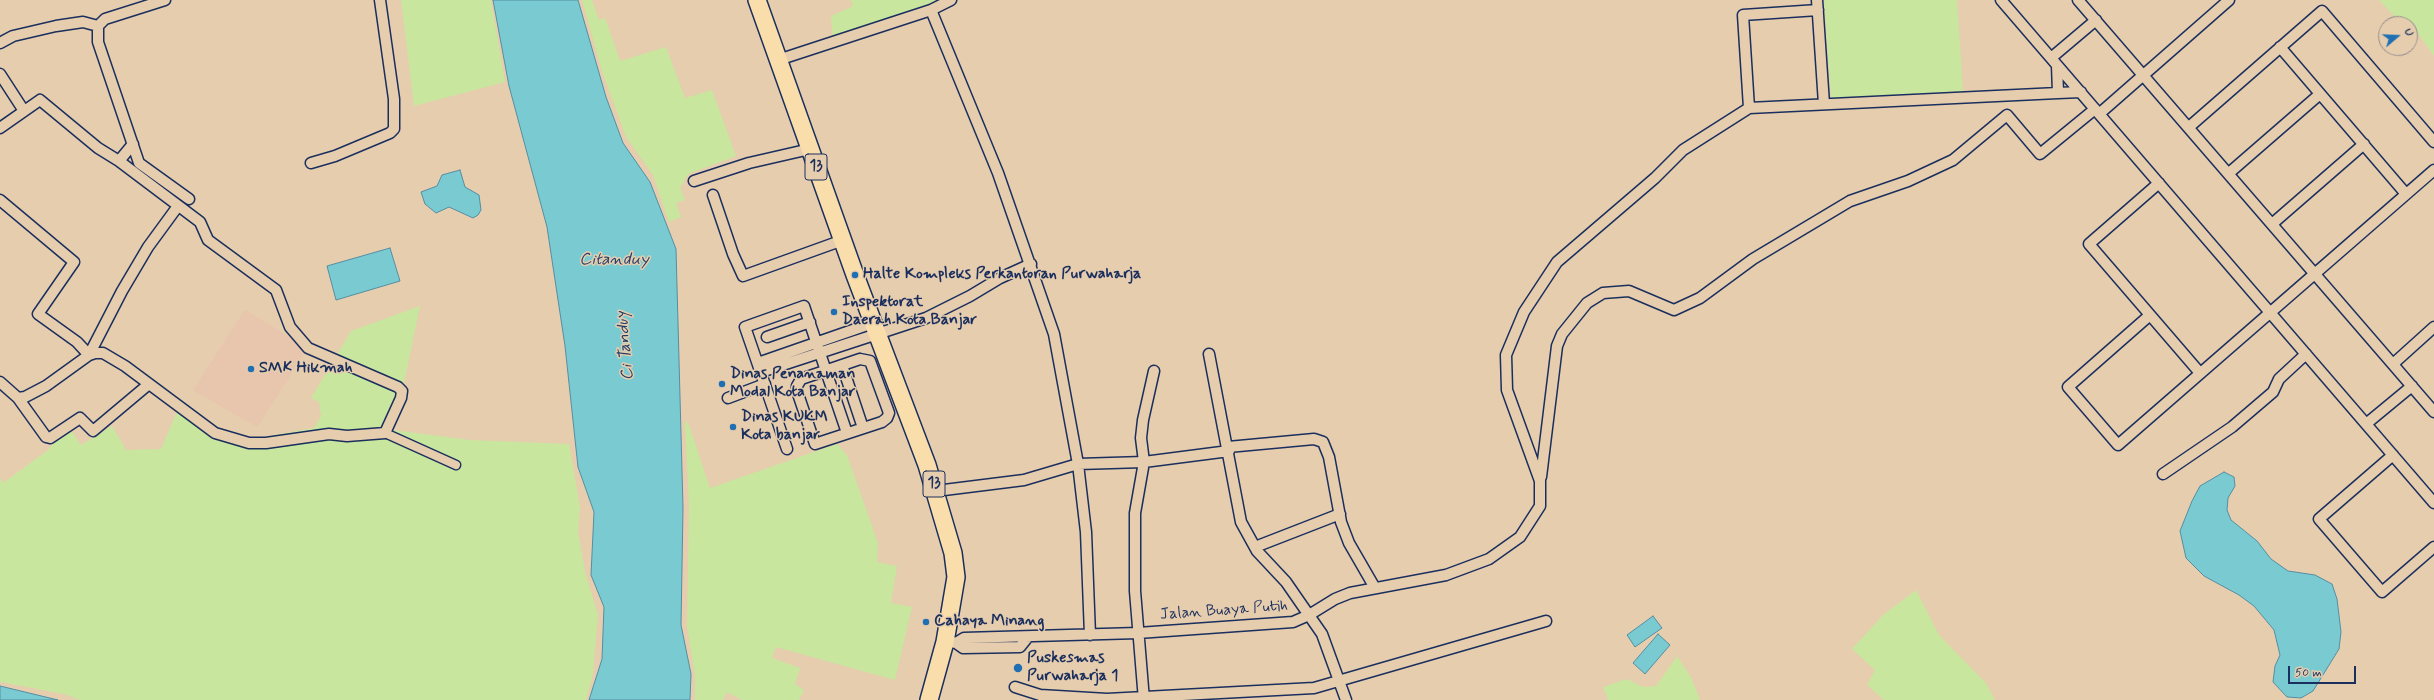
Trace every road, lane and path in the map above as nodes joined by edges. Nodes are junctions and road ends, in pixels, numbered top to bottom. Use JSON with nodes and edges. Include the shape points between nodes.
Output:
{"nodes":[{"id":1,"x":165,"y":0,"type":"edge"},
{"id":2,"x":380,"y":0,"type":"edge"},
{"id":3,"x":756,"y":0,"type":"edge"},
{"id":4,"x":951,"y":0,"type":"edge"},
{"id":5,"x":2001,"y":0,"type":"edge"},
{"id":6,"x":2078,"y":0,"type":"edge"},
{"id":7,"x":2229,"y":0,"type":"edge"},
{"id":8,"x":147,"y":2,"type":"edge"},
{"id":9,"x":1818,"y":5,"type":"edge"},
{"id":10,"x":931,"y":10,"type":"junction"},
{"id":11,"x":2096,"y":20,"type":"junction"},
{"id":12,"x":98,"y":26,"type":"junction"},
{"id":13,"x":0,"y":43,"type":"edge"},
{"id":14,"x":2280,"y":47,"type":"junction"},
{"id":15,"x":778,"y":60,"type":"junction"},
{"id":16,"x":2054,"y":62,"type":"junction"},
{"id":17,"x":0,"y":74,"type":"edge"},
{"id":18,"x":2143,"y":75,"type":"junction"},
{"id":19,"x":2081,"y":92,"type":"junction"},
{"id":20,"x":2058,"y":93,"type":"junction"},
{"id":21,"x":2320,"y":94,"type":"junction"},
{"id":22,"x":1824,"y":104,"type":"junction"},
{"id":23,"x":1749,"y":108,"type":"junction"},
{"id":24,"x":24,"y":111,"type":"junction"},
{"id":25,"x":2097,"y":111,"type":"junction"},
{"id":26,"x":2189,"y":127,"type":"junction"},
{"id":27,"x":0,"y":128,"type":"edge"},
{"id":28,"x":2434,"y":142,"type":"edge"},
{"id":29,"x":133,"y":144,"type":"junction"},
{"id":30,"x":2364,"y":144,"type":"junction"},
{"id":31,"x":810,"y":149,"type":"junction"},
{"id":32,"x":119,"y":161,"type":"junction"},
{"id":33,"x":311,"y":163,"type":"dead end"},
{"id":34,"x":2434,"y":170,"type":"edge"},
{"id":35,"x":2229,"y":173,"type":"junction"},
{"id":36,"x":694,"y":181,"type":"dead end"},
{"id":37,"x":2159,"y":183,"type":"junction"},
{"id":38,"x":2406,"y":194,"type":"junction"},
{"id":39,"x":713,"y":195,"type":"dead end"},
{"id":40,"x":189,"y":199,"type":"dead end"},
{"id":41,"x":0,"y":200,"type":"edge"},
{"id":42,"x":178,"y":206,"type":"junction"},
{"id":43,"x":2272,"y":224,"type":"junction"},
{"id":44,"x":843,"y":240,"type":"junction"},
{"id":45,"x":1031,"y":264,"type":"junction"},
{"id":46,"x":2315,"y":273,"type":"junction"},
{"id":47,"x":2270,"y":312,"type":"junction"},
{"id":48,"x":2150,"y":315,"type":"junction"},
{"id":49,"x":810,"y":322,"type":"junction"},
{"id":50,"x":2434,"y":327,"type":"edge"},
{"id":51,"x":875,"y":328,"type":"junction"},
{"id":52,"x":767,"y":337,"type":"dead end"},
{"id":53,"x":817,"y":342,"type":"junction"},
{"id":54,"x":821,"y":353,"type":"junction"},
{"id":55,"x":1209,"y":354,"type":"dead end"},
{"id":56,"x":2306,"y":354,"type":"junction"},
{"id":57,"x":89,"y":355,"type":"junction"},
{"id":58,"x":2393,"y":364,"type":"junction"},
{"id":59,"x":842,"y":365,"type":"junction"},
{"id":60,"x":760,"y":368,"type":"junction"},
{"id":61,"x":827,"y":371,"type":"junction"},
{"id":62,"x":1154,"y":371,"type":"dead end"},
{"id":63,"x":2200,"y":373,"type":"junction"},
{"id":64,"x":0,"y":382,"type":"edge"},
{"id":65,"x":149,"y":384,"type":"junction"},
{"id":66,"x":765,"y":384,"type":"junction"},
{"id":67,"x":2412,"y":386,"type":"junction"},
{"id":68,"x":18,"y":398,"type":"junction"},
{"id":69,"x":728,"y":398,"type":"dead end"},
{"id":70,"x":2434,"y":411,"type":"edge"},
{"id":71,"x":2366,"y":424,"type":"junction"},
{"id":72,"x":863,"y":428,"type":"junction"},
{"id":73,"x":385,"y":433,"type":"junction"},
{"id":74,"x":847,"y":433,"type":"junction"},
{"id":75,"x":787,"y":449,"type":"dead end"},
{"id":76,"x":1228,"y":449,"type":"junction"},
{"id":77,"x":2393,"y":455,"type":"junction"},
{"id":78,"x":1144,"y":462,"type":"junction"},
{"id":79,"x":1078,"y":464,"type":"junction"},
{"id":80,"x":456,"y":465,"type":"dead end"},
{"id":81,"x":2163,"y":474,"type":"dead end"},
{"id":82,"x":1540,"y":481,"type":"junction"},
{"id":83,"x":936,"y":491,"type":"junction"},
{"id":84,"x":2434,"y":503,"type":"edge"},
{"id":85,"x":1340,"y":514,"type":"junction"},
{"id":86,"x":2434,"y":546,"type":"edge"},
{"id":87,"x":1255,"y":547,"type":"junction"},
{"id":88,"x":1375,"y":588,"type":"junction"},
{"id":89,"x":1309,"y":616,"type":"junction"},
{"id":90,"x":1546,"y":621,"type":"dead end"},
{"id":91,"x":1138,"y":633,"type":"junction"},
{"id":92,"x":1090,"y":635,"type":"junction"},
{"id":93,"x":951,"y":642,"type":"junction"},
{"id":94,"x":1340,"y":681,"type":"junction"},
{"id":95,"x":1015,"y":687,"type":"dead end"},
{"id":96,"x":1144,"y":699,"type":"edge"},
{"id":97,"x":930,"y":700,"type":"edge"},
{"id":98,"x":1346,"y":700,"type":"edge"}],
"edges":[{"from":1,"to":8,"type":"street"},
{"from":2,"to":33,"type":"street","via":[[394,98],[394,129],[342,153]]},
{"from":3,"to":15,"type":"highway","number":"13"},
{"from":4,"to":10,"type":"street"},
{"from":5,"to":16,"type":"street"},
{"from":6,"to":11,"type":"street"},
{"from":7,"to":18,"type":"street"},
{"from":8,"to":12,"type":"street","via":[[105,19]]},
{"from":9,"to":22,"type":"street"},
{"from":9,"to":23,"type":"street","via":[[1743,15]]},
{"from":10,"to":15,"type":"street"},
{"from":10,"to":45,"type":"street","via":[[998,173]]},
{"from":11,"to":16,"type":"street"},
{"from":11,"to":18,"type":"street"},
{"from":12,"to":13,"type":"street","via":[[83,22],[56,26],[13,36]]},
{"from":12,"to":29,"type":"street","via":[[98,42]]},
{"from":14,"to":21,"type":"street"},
{"from":14,"to":26,"type":"street"},
{"from":14,"to":28,"type":"street","via":[[2322,11]]},
{"from":15,"to":31,"type":"highway","number":"13"},
{"from":16,"to":19,"type":"street"},
{"from":16,"to":20,"type":"street"},
{"from":17,"to":24,"type":"street"},
{"from":18,"to":25,"type":"street"},
{"from":18,"to":26,"type":"street"},
{"from":19,"to":20,"type":"street"},
{"from":19,"to":25,"type":"street"},
{"from":20,"to":22,"type":"street"},
{"from":21,"to":30,"type":"street"},
{"from":21,"to":35,"type":"street"},
{"from":22,"to":23,"type":"street"},
{"from":23,"to":82,"type":"street","via":[[1683,150],[1655,178],[1557,262],[1524,312],[1506,355],[1508,390]]},
{"from":24,"to":27,"type":"street"},
{"from":24,"to":32,"type":"street","via":[[42,101],[74,130]]},
{"from":25,"to":37,"type":"street"},
{"from":25,"to":82,"type":"street","via":[[2040,154],[2007,115],[1953,160],[1908,181],[1850,201],[1753,260],[1700,298],[1674,310],[1628,291],[1603,293],[1592,300],[1562,334],[1557,346]]},
{"from":26,"to":35,"type":"street"},
{"from":29,"to":32,"type":"street"},
{"from":29,"to":40,"type":"street","via":[[139,163]]},
{"from":30,"to":38,"type":"street"},
{"from":30,"to":43,"type":"street"},
{"from":31,"to":36,"type":"street","via":[[749,163]]},
{"from":31,"to":44,"type":"highway","number":"13"},
{"from":32,"to":42,"type":"street"},
{"from":34,"to":38,"type":"street"},
{"from":35,"to":43,"type":"street"},
{"from":37,"to":47,"type":"street"},
{"from":37,"to":48,"type":"street","via":[[2089,244]]},
{"from":38,"to":46,"type":"street"},
{"from":39,"to":44,"type":"street","via":[[735,260],[744,276]]},
{"from":41,"to":57,"type":"street","via":[[74,262],[38,314],[77,342]]},
{"from":42,"to":57,"type":"street","via":[[148,247]]},
{"from":42,"to":73,"type":"street","via":[[200,222],[208,240],[276,290],[290,327],[308,348],[402,391]]},
{"from":43,"to":46,"type":"street"},
{"from":44,"to":51,"type":"highway","number":"13"},
{"from":45,"to":51,"type":"street","via":[[926,318]]},
{"from":45,"to":79,"type":"street","via":[[1057,346]]},
{"from":46,"to":47,"type":"street"},
{"from":46,"to":58,"type":"street"},
{"from":47,"to":56,"type":"street"},
{"from":47,"to":63,"type":"street"},
{"from":48,"to":63,"type":"street"},
{"from":48,"to":63,"type":"street","via":[[2068,387],[2118,444]]},
{"from":49,"to":52,"type":"street"},
{"from":49,"to":53,"type":"street"},
{"from":49,"to":60,"type":"street","via":[[804,306],[745,327]]},
{"from":50,"to":58,"type":"street"},
{"from":51,"to":53,"type":"street"},
{"from":51,"to":54,"type":"street"},
{"from":51,"to":83,"type":"highway","number":"13"},
{"from":53,"to":54,"type":"street"},
{"from":53,"to":60,"type":"street"},
{"from":54,"to":60,"type":"street"},
{"from":54,"to":61,"type":"street"},
{"from":55,"to":76,"type":"street"},
{"from":56,"to":71,"type":"street"},
{"from":56,"to":81,"type":"street","via":[[2279,379],[2273,392],[2232,426]]},
{"from":57,"to":65,"type":"street","via":[[103,353]]},
{"from":57,"to":68,"type":"street","via":[[46,386]]},
{"from":58,"to":67,"type":"street"},
{"from":59,"to":61,"type":"street"},
{"from":59,"to":72,"type":"street"},
{"from":59,"to":72,"type":"street","via":[[860,359],[870,361],[889,413],[882,422]]},
{"from":60,"to":66,"type":"street"},
{"from":61,"to":74,"type":"street"},
{"from":61,"to":74,"type":"street","via":[[802,379],[797,391],[815,444]]},
{"from":62,"to":78,"type":"street","via":[[1142,420]]},
{"from":64,"to":68,"type":"street"},
{"from":65,"to":68,"type":"street","via":[[93,431],[80,418],[50,438],[46,437]]},
{"from":65,"to":73,"type":"street","via":[[215,433],[249,443],[329,434],[347,436]]},
{"from":66,"to":69,"type":"street"},
{"from":66,"to":75,"type":"street"},
{"from":67,"to":70,"type":"street"},
{"from":67,"to":71,"type":"street"},
{"from":71,"to":77,"type":"street"},
{"from":72,"to":74,"type":"street"},
{"from":73,"to":80,"type":"street"},
{"from":76,"to":78,"type":"street"},
{"from":76,"to":85,"type":"street","via":[[1314,439],[1323,442],[1329,457]]},
{"from":76,"to":87,"type":"street","via":[[1237,512]]},
{"from":77,"to":84,"type":"street"},
{"from":77,"to":86,"type":"street","via":[[2319,519],[2382,592]]},
{"from":78,"to":79,"type":"street"},
{"from":78,"to":91,"type":"street","via":[[1135,513]]},
{"from":79,"to":83,"type":"street","via":[[1024,480]]},
{"from":79,"to":92,"type":"street","via":[[1086,532]]},
{"from":82,"to":88,"type":"street","name":"Jalan Buaya Putih","via":[[1540,506],[1531,523],[1508,547],[1483,561],[1446,575]]},
{"from":83,"to":93,"type":"highway","number":"13","via":[[955,566]]},
{"from":85,"to":87,"type":"street"},
{"from":85,"to":88,"type":"street","via":[[1349,543]]},
{"from":87,"to":89,"type":"street","via":[[1286,582]]},
{"from":88,"to":89,"type":"street","name":"Jalan Buaya Putih","via":[[1335,599]]},
{"from":89,"to":91,"type":"street","name":"Jalan Buaya Putih","via":[[1288,623]]},
{"from":89,"to":94,"type":"street","via":[[1328,647]]},
{"from":90,"to":94,"type":"street"},
{"from":91,"to":92,"type":"street","name":"Jalan Buaya Putih"},
{"from":91,"to":96,"type":"street"},
{"from":92,"to":93,"type":"street","name":"Jalan Buaya Putih","via":[[964,638]]},
{"from":93,"to":97,"type":"highway","number":"13"},
{"from":94,"to":96,"type":"street","via":[[1314,688],[1284,691],[1228,692]]},
{"from":94,"to":98,"type":"street"},
{"from":95,"to":96,"type":"street","via":[[1040,695],[1068,698]]}]}
